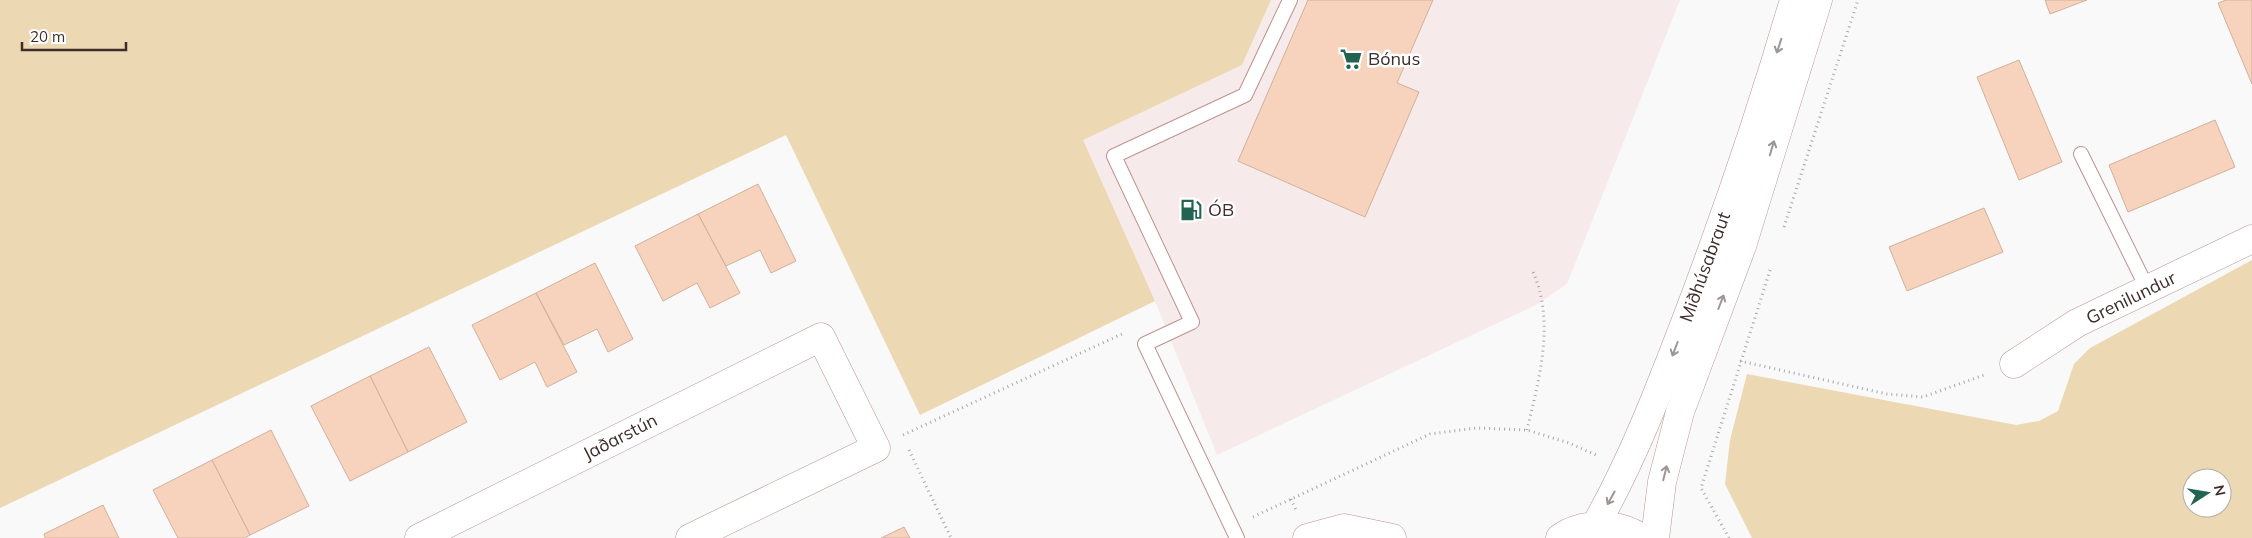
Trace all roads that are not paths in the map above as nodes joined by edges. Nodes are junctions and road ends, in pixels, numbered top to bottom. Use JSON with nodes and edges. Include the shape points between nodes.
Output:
{"nodes":[{"id":1,"x":1290,"y":0,"type":"edge"},
{"id":2,"x":1818,"y":0,"type":"edge"},
{"id":3,"x":1793,"y":2,"type":"edge"},
{"id":4,"x":2081,"y":154,"type":"dead end"},
{"id":5,"x":2252,"y":239,"type":"edge"},
{"id":6,"x":2148,"y":290,"type":"junction"},
{"id":7,"x":2014,"y":364,"type":"road end"},
{"id":8,"x":1595,"y":526,"type":"junction"},
{"id":9,"x":1234,"y":533,"type":"edge"},
{"id":10,"x":419,"y":538,"type":"edge"},
{"id":11,"x":690,"y":538,"type":"edge"},
{"id":12,"x":1307,"y":538,"type":"edge"},
{"id":13,"x":1392,"y":538,"type":"edge"},
{"id":14,"x":1560,"y":538,"type":"edge"},
{"id":15,"x":1641,"y":538,"type":"edge"},
{"id":16,"x":1655,"y":538,"type":"edge"}],
"edges":[{"from":1,"to":9,"type":"lane","via":[[1245,94],[1114,156],[1192,322],[1145,344]]},
{"from":16,"to":2,"type":"street","name":"Miðhúsabraut","one_way":true,"via":[[1662,482],[1680,412],[1742,246]]},
{"from":3,"to":8,"type":"street","name":"Miðhúsabraut","one_way":true,"via":[[1720,230],[1657,397],[1626,469]]},
{"from":4,"to":6,"type":"lane"},
{"from":5,"to":6,"type":"street","name":"Grenilundur"},
{"from":6,"to":7,"type":"street","name":"Grenilundur","via":[[2077,323]]},
{"from":8,"to":14,"type":"street","via":[[1581,528]]},
{"from":8,"to":15,"type":"street","via":[[1616,528]]},
{"from":10,"to":11,"type":"street","name":"Jaðarstún","via":[[821,336],[876,448]]},
{"from":12,"to":13,"type":"street","via":[[1344,528]]}]}
